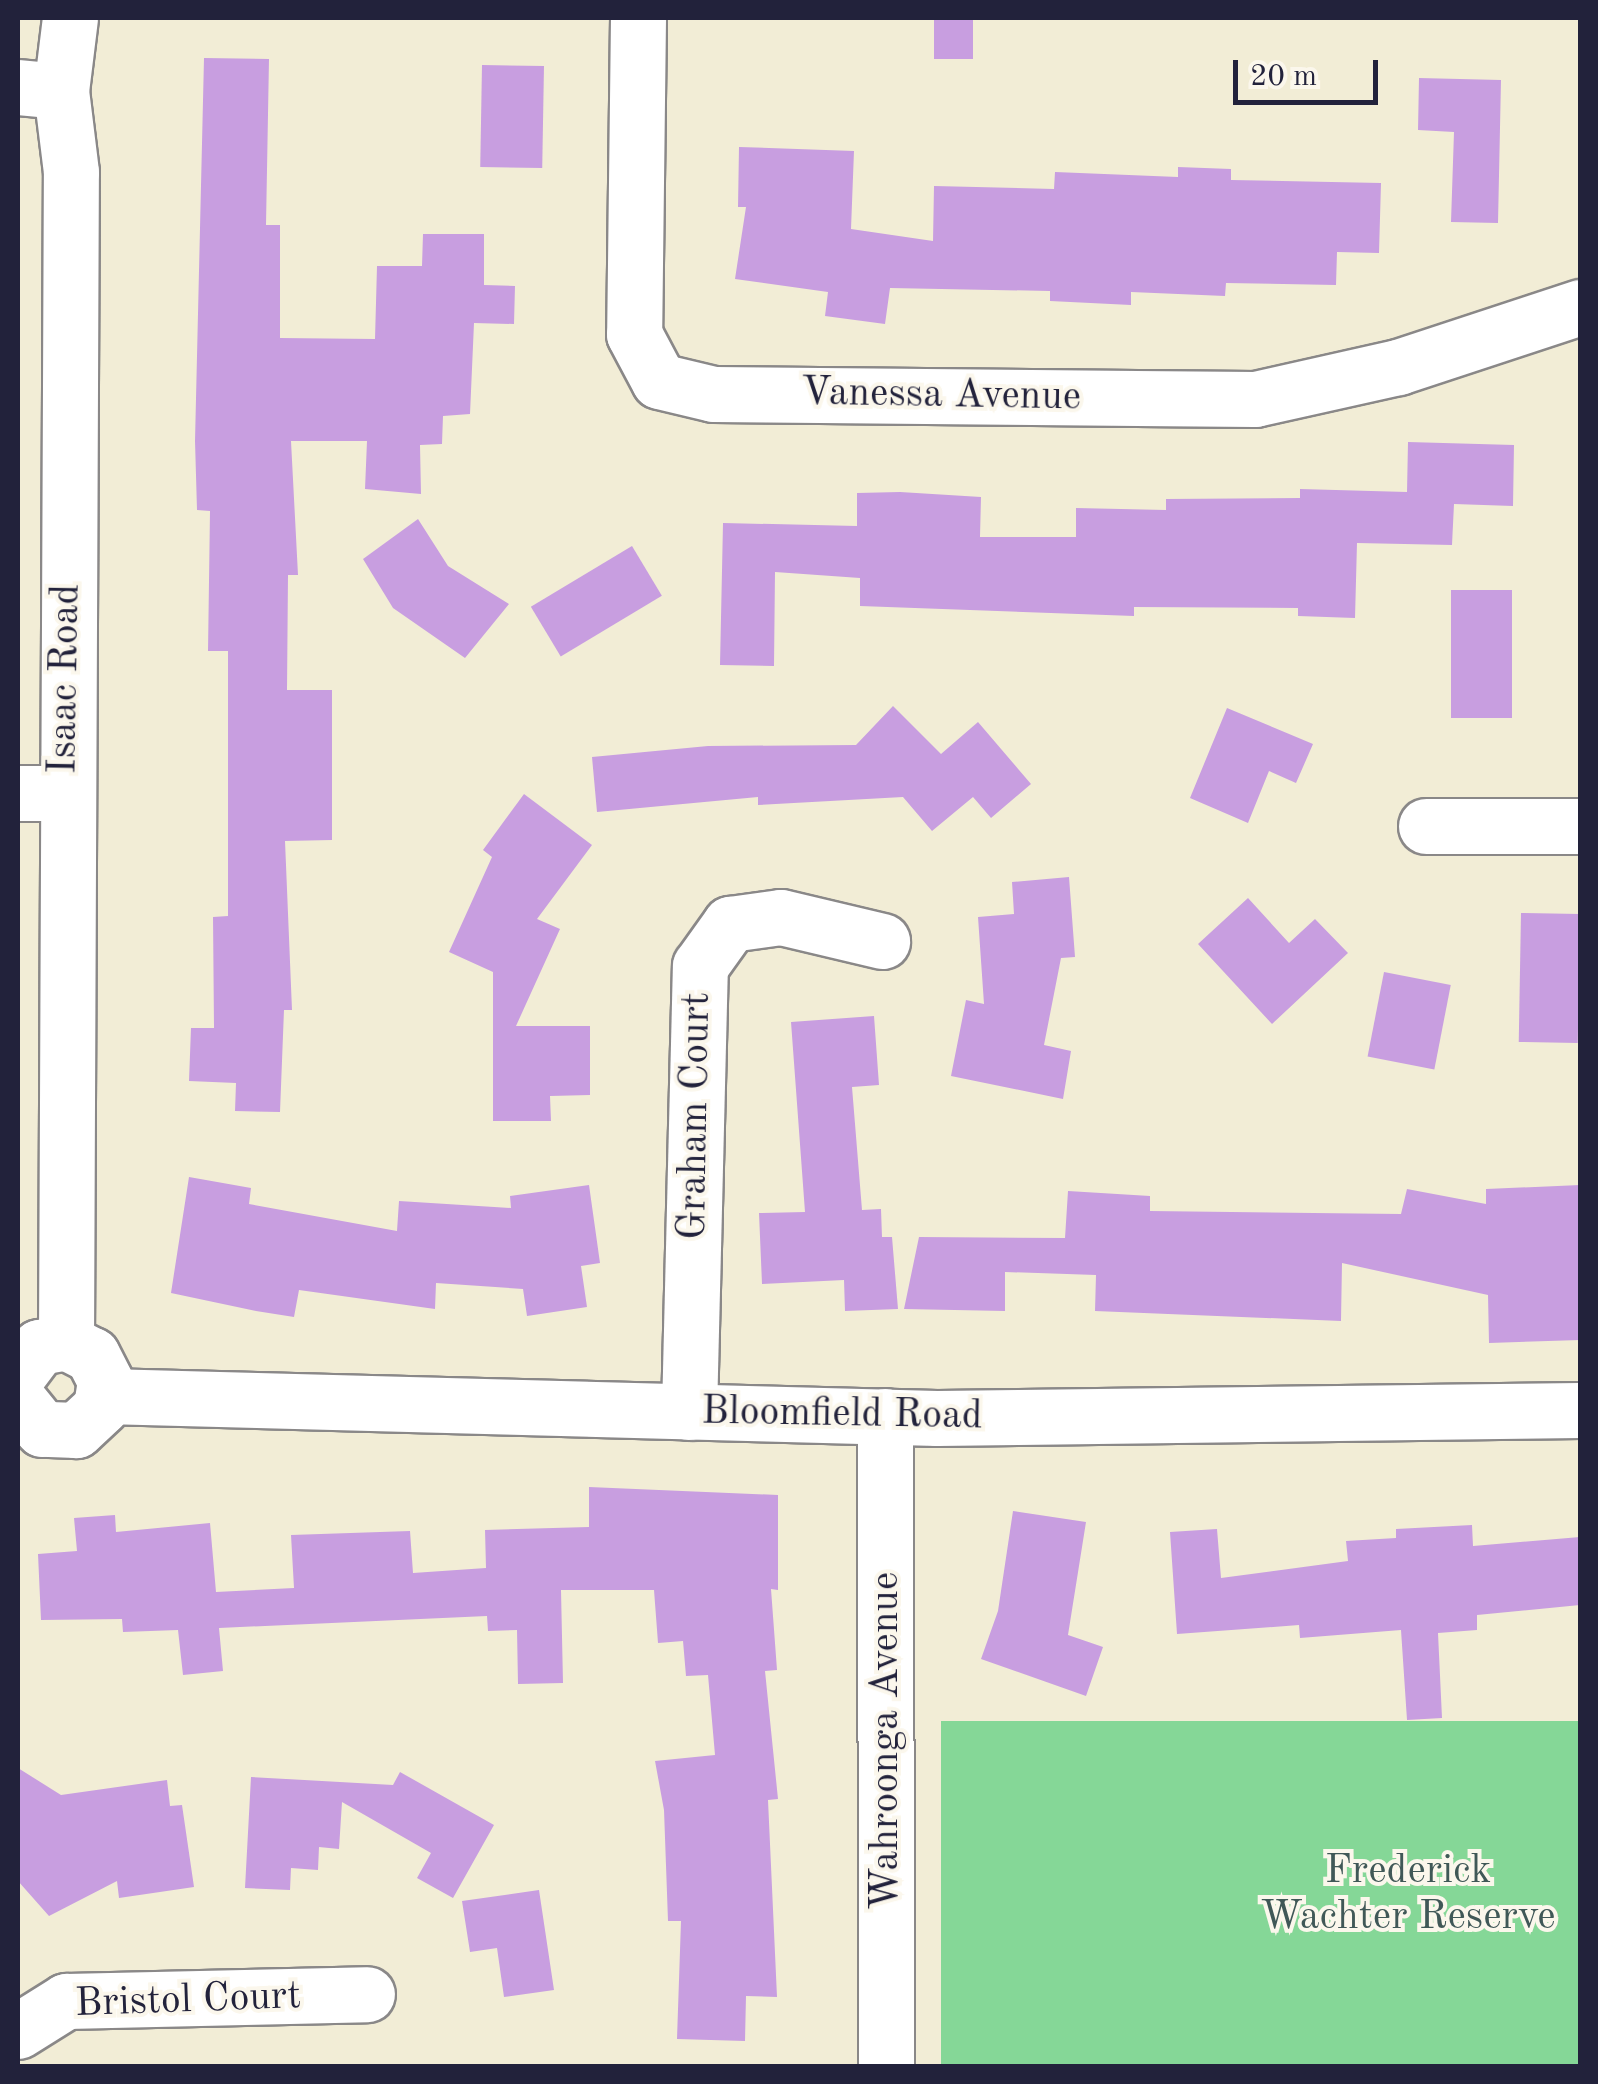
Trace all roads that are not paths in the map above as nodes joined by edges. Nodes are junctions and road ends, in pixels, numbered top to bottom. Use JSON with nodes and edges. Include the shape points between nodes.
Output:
{"nodes":[{"id":1,"x":70,"y":18,"type":"edge"},
{"id":2,"x":638,"y":18,"type":"edge"},
{"id":3,"x":39,"y":89,"type":"edge"},
{"id":4,"x":1580,"y":307,"type":"edge"},
{"id":5,"x":41,"y":793,"type":"edge"},
{"id":6,"x":1426,"y":826,"type":"dead end"},
{"id":7,"x":1580,"y":826,"type":"edge"},
{"id":8,"x":882,"y":940,"type":"dead end"},
{"id":9,"x":66,"y":1342,"type":"junction"},
{"id":10,"x":18,"y":1375,"type":"edge"},
{"id":11,"x":105,"y":1396,"type":"junction"},
{"id":12,"x":18,"y":1400,"type":"edge"},
{"id":13,"x":1580,"y":1410,"type":"edge"},
{"id":14,"x":689,"y":1412,"type":"junction"},
{"id":15,"x":884,"y":1416,"type":"junction"},
{"id":16,"x":367,"y":1994,"type":"dead end"},
{"id":17,"x":18,"y":2031,"type":"edge"},
{"id":18,"x":886,"y":2066,"type":"edge"}],
"edges":[{"from":1,"to":3,"type":"street","name":"Isaac Road"},
{"from":2,"to":4,"type":"street","name":"Vanessa Avenue","via":[[634,334],[659,381],[713,394],[1255,400],[1398,366]]},
{"from":3,"to":5,"type":"street","name":"Isaac Road","via":[[70,172]]},
{"from":5,"to":9,"type":"street","name":"Isaac Road"},
{"from":6,"to":7,"type":"street"},
{"from":8,"to":14,"type":"street","name":"Graham Court","via":[[781,916],[730,924],[700,966]]},
{"from":9,"to":10,"type":"street","via":[[39,1348]]},
{"from":9,"to":11,"type":"street","via":[[101,1367]]},
{"from":11,"to":12,"type":"street","via":[[86,1424],[65,1432],[33,1422]]},
{"from":11,"to":14,"type":"street","name":"Bloomfield Road"},
{"from":13,"to":15,"type":"street","name":"Bloomfield Road"},
{"from":14,"to":15,"type":"street","name":"Bloomfield Road"},
{"from":15,"to":18,"type":"street","name":"Wahroonga Avenue"},
{"from":16,"to":17,"type":"street","name":"Bristol Court","via":[[66,2001]]}]}
